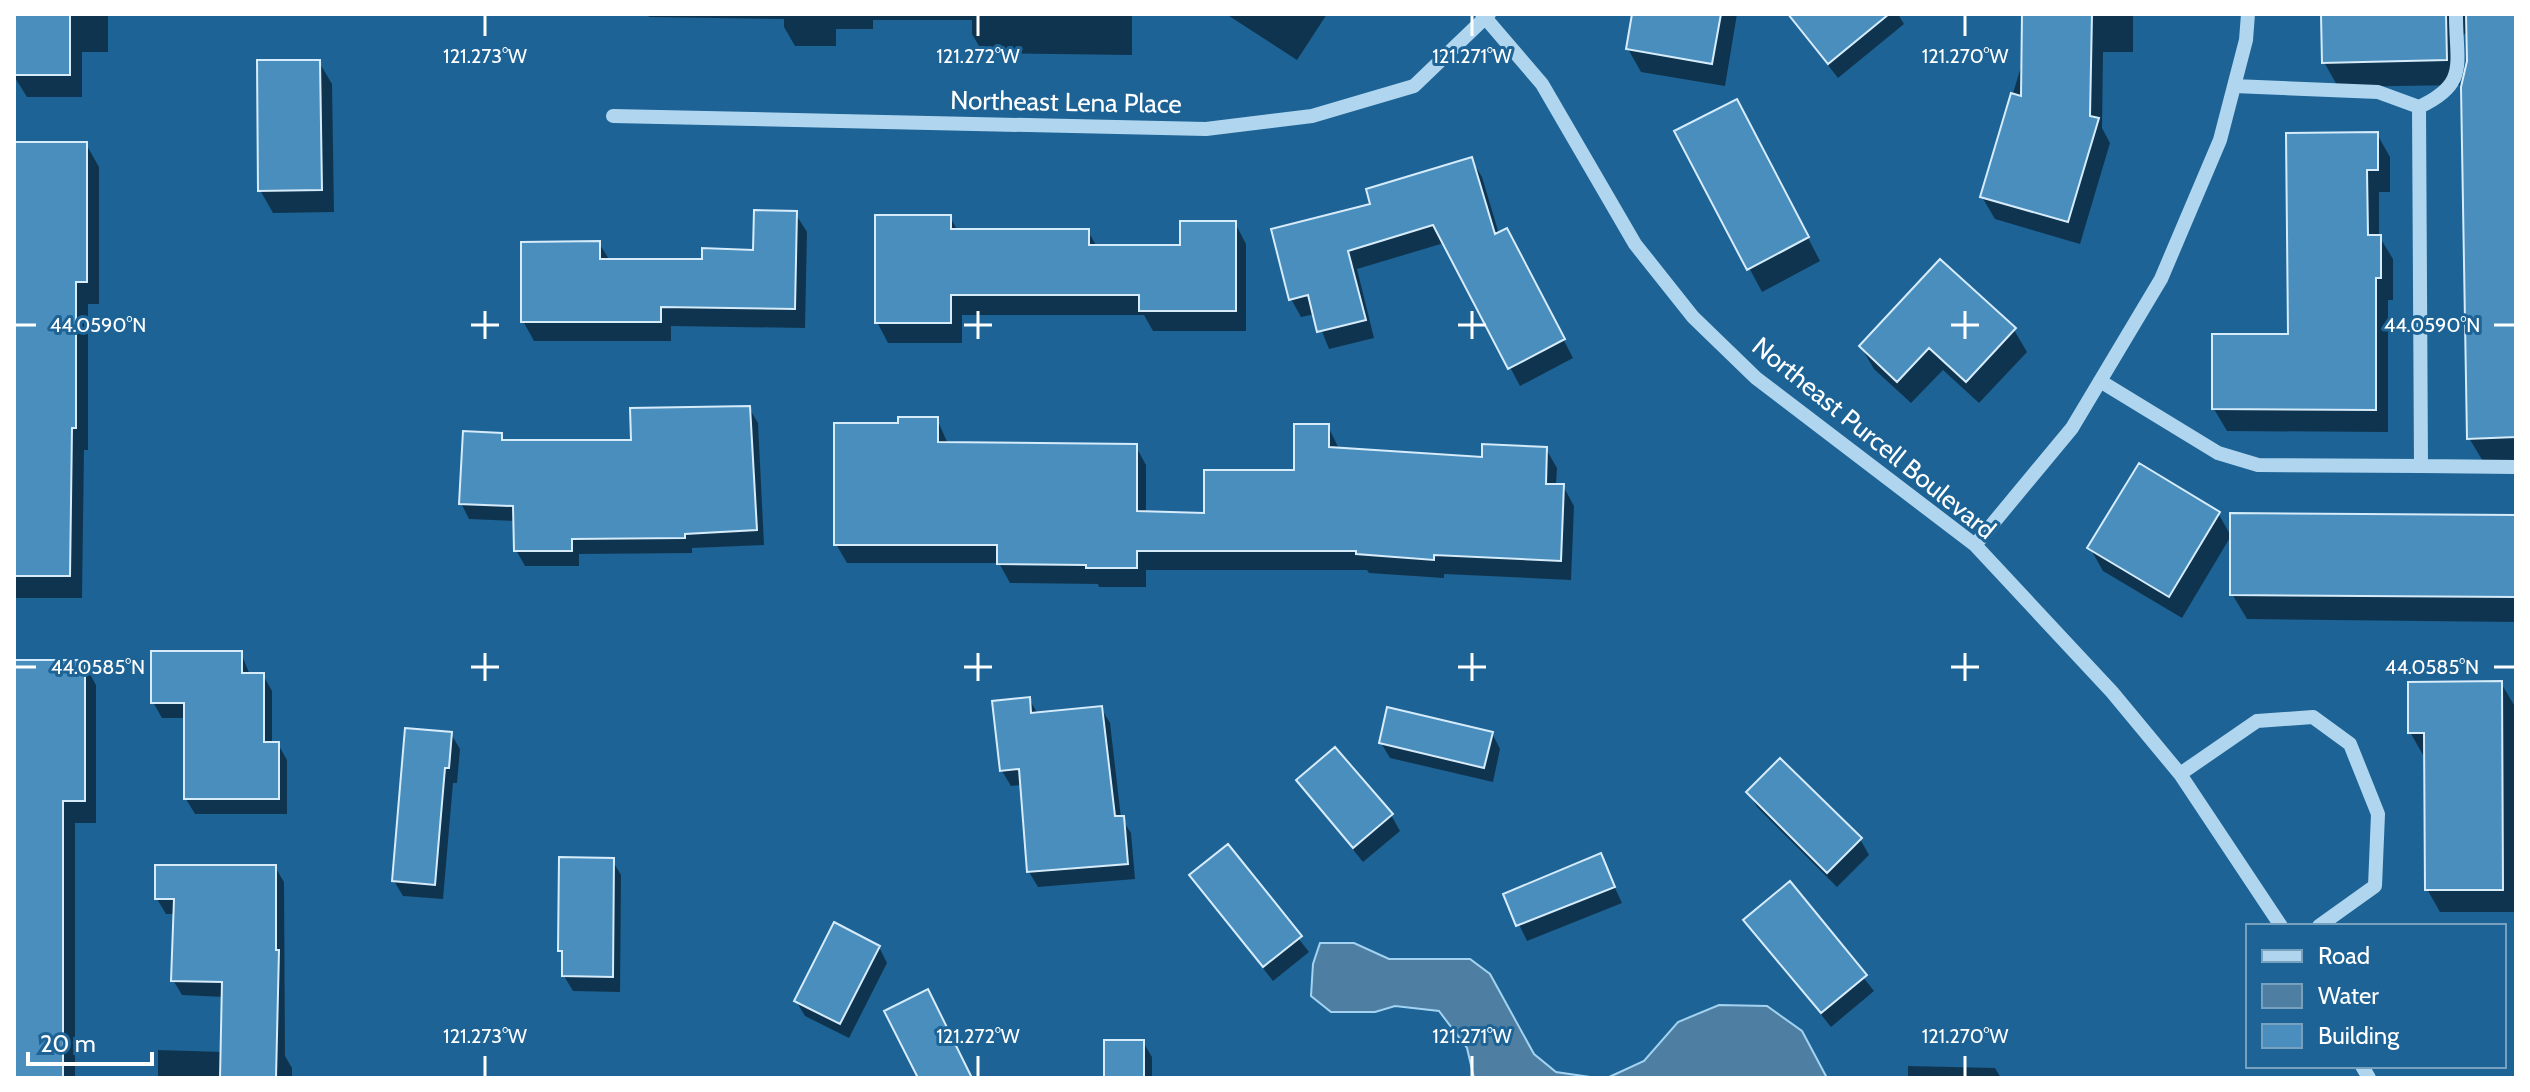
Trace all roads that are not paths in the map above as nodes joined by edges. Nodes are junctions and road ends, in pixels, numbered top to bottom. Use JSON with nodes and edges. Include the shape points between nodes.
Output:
{"nodes":[{"id":1,"x":2248,"y":14,"type":"edge"},
{"id":2,"x":1486,"y":15,"type":"edge"},
{"id":3,"x":2456,"y":16,"type":"edge"},
{"id":4,"x":2234,"y":86,"type":"junction"},
{"id":5,"x":2419,"y":107,"type":"junction"},
{"id":6,"x":613,"y":116,"type":"dead end"},
{"id":7,"x":2100,"y":381,"type":"junction"},
{"id":8,"x":2421,"y":466,"type":"junction"},
{"id":9,"x":2516,"y":467,"type":"edge"},
{"id":10,"x":1975,"y":545,"type":"junction"},
{"id":11,"x":2180,"y":774,"type":"junction"},
{"id":12,"x":2280,"y":924,"type":"edge"},
{"id":13,"x":2322,"y":924,"type":"edge"}],
"edges":[{"from":1,"to":4,"type":"street"},
{"from":2,"to":6,"type":"street","name":"Northeast Lena Place","via":[[1414,86],[1312,116],[1206,129]]},
{"from":2,"to":10,"type":"street","name":"Northeast Purcell Boulevard","via":[[1542,84],[1635,244],[1693,317],[1756,378]]},
{"from":3,"to":5,"type":"street","via":[[2456,80],[2443,96]]},
{"from":4,"to":5,"type":"street","via":[[2378,92]]},
{"from":4,"to":7,"type":"street","via":[[2220,140],[2161,279]]},
{"from":5,"to":8,"type":"street"},
{"from":7,"to":8,"type":"street","via":[[2218,453],[2258,465]]},
{"from":7,"to":10,"type":"street","via":[[2072,428]]},
{"from":8,"to":9,"type":"street"},
{"from":10,"to":11,"type":"street","name":"Northeast Purcell Boulevard","via":[[2112,692]]},
{"from":11,"to":12,"type":"street","name":"Northeast Purcell Boulevard"},
{"from":11,"to":13,"type":"street","via":[[2257,721],[2313,717],[2350,744],[2378,814],[2375,886]]}]}
